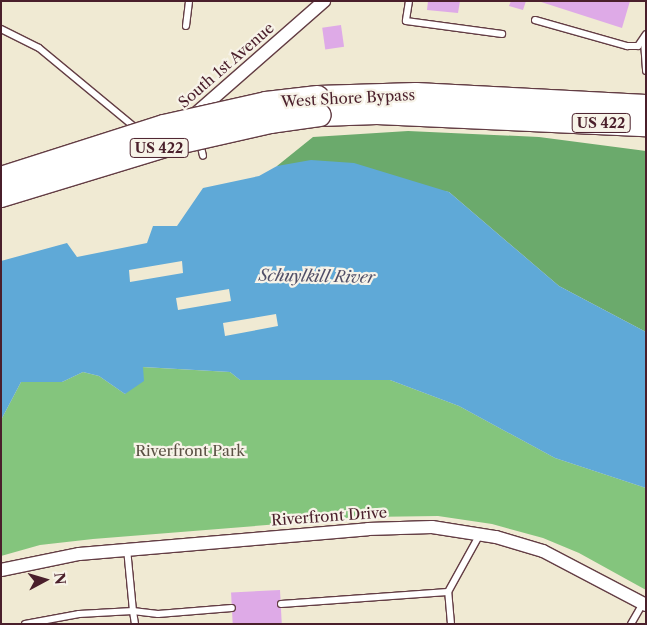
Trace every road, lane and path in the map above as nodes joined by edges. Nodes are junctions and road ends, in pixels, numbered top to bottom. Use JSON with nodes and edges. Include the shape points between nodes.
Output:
{"nodes":[{"id":1,"x":189,"y":1,"type":"edge"},
{"id":2,"x":324,"y":1,"type":"edge"},
{"id":3,"x":409,"y":1,"type":"edge"},
{"id":4,"x":536,"y":20,"type":"dead end"},
{"id":5,"x":186,"y":26,"type":"dead end"},
{"id":6,"x":1,"y":29,"type":"edge"},
{"id":7,"x":502,"y":34,"type":"dead end"},
{"id":8,"x":645,"y":38,"type":"edge"},
{"id":9,"x":646,"y":71,"type":"edge"},
{"id":10,"x":646,"y":90,"type":"edge"},
{"id":11,"x":416,"y":94,"type":"junction"},
{"id":12,"x":319,"y":106,"type":"junction"},
{"id":13,"x":646,"y":106,"type":"edge"},
{"id":14,"x":194,"y":115,"type":"junction"},
{"id":15,"x":556,"y":120,"type":"junction"},
{"id":16,"x":646,"y":125,"type":"edge"},
{"id":17,"x":646,"y":131,"type":"edge"},
{"id":18,"x":167,"y":134,"type":"joint"},
{"id":19,"x":203,"y":156,"type":"dead end"},
{"id":20,"x":1,"y":178,"type":"edge"},
{"id":21,"x":1,"y":196,"type":"edge"},
{"id":22,"x":480,"y":534,"type":"junction"},
{"id":23,"x":127,"y":550,"type":"junction"},
{"id":24,"x":1,"y":570,"type":"edge"},
{"id":25,"x":448,"y":592,"type":"junction"},
{"id":26,"x":281,"y":604,"type":"dead end"},
{"id":27,"x":644,"y":604,"type":"edge"},
{"id":28,"x":232,"y":608,"type":"dead end"},
{"id":29,"x":133,"y":611,"type":"junction"},
{"id":30,"x":25,"y":624,"type":"edge"},
{"id":31,"x":134,"y":624,"type":"edge"},
{"id":32,"x":450,"y":624,"type":"edge"},
{"id":33,"x":631,"y":624,"type":"edge"}],
"edges":[{"from":1,"to":5,"type":"lane"},
{"from":2,"to":14,"type":"street","name":"South 1st Avenue"},
{"from":3,"to":7,"type":"lane","via":[[406,21]]},
{"from":4,"to":8,"type":"lane","via":[[627,46],[638,46]]},
{"from":6,"to":18,"type":"lane","via":[[38,48],[149,139]]},
{"from":8,"to":9,"type":"lane"},
{"from":10,"to":11,"type":"highway","via":[[479,87]]},
{"from":11,"to":12,"type":"highway","name":"West Shore Bypass","number":"US 422"},
{"from":11,"to":13,"type":"highway","name":"West Shore Bypass","number":"US 422"},
{"from":12,"to":15,"type":"highway","name":"West Shore Bypass","number":"US 422","via":[[377,112]]},
{"from":12,"to":20,"type":"highway","name":"West Shore Bypass","number":"US 422","bridge":true,"via":[[266,103],[164,126]]},
{"from":12,"to":21,"type":"highway","name":"West Shore Bypass","number":"US 422","bridge":true,"via":[[270,122],[169,145]]},
{"from":14,"to":18,"type":"street","name":"South 1st Avenue"},
{"from":14,"to":19,"type":"lane"},
{"from":15,"to":16,"type":"highway","name":"West Shore Bypass","number":"US 422"},
{"from":15,"to":17,"type":"highway"},
{"from":22,"to":23,"type":"street","name":"Riverfront Drive","via":[[404,527]]},
{"from":22,"to":25,"type":"lane"},
{"from":22,"to":27,"type":"street","name":"Riverfront Drive","via":[[559,558]]},
{"from":23,"to":24,"type":"street","name":"Riverfront Drive","via":[[61,556]]},
{"from":23,"to":29,"type":"lane"},
{"from":25,"to":26,"type":"lane"},
{"from":25,"to":32,"type":"lane"},
{"from":27,"to":33,"type":"lane"},
{"from":28,"to":29,"type":"lane","via":[[158,614]]},
{"from":29,"to":30,"type":"lane","via":[[79,614]]},
{"from":29,"to":31,"type":"lane"}]}
